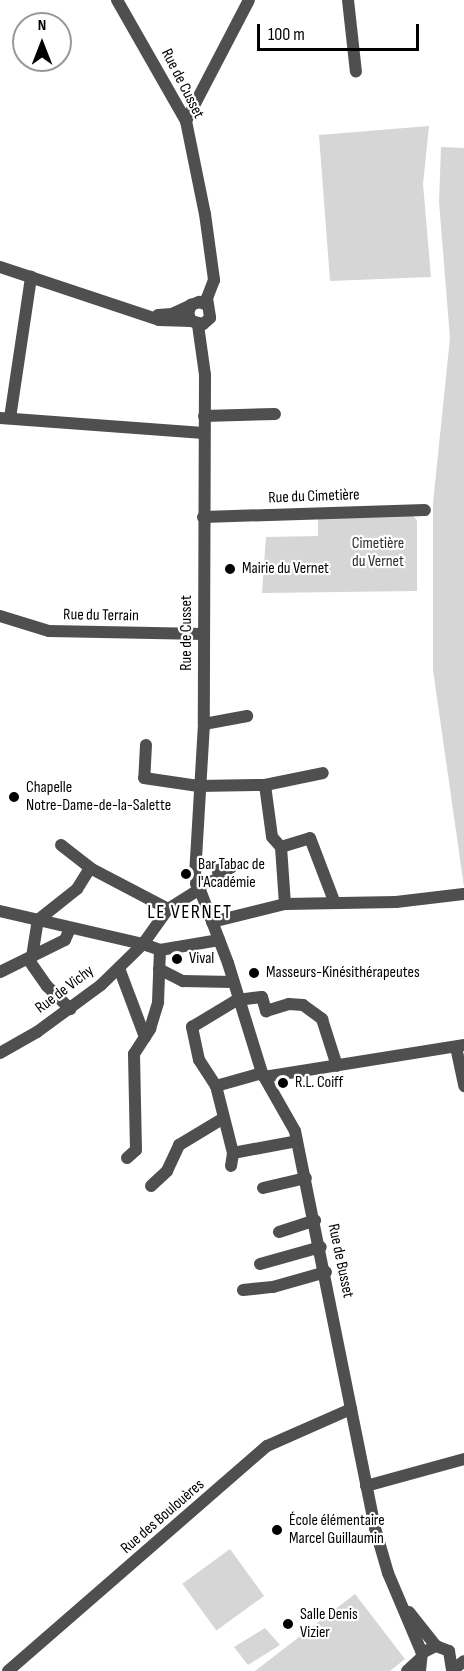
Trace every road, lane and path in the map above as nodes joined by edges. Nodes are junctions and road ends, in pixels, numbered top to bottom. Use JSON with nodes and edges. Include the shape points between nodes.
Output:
{"nodes":[{"id":1,"x":117,"y":0,"type":"edge"},
{"id":2,"x":249,"y":0,"type":"edge"},
{"id":3,"x":348,"y":0,"type":"edge"},
{"id":4,"x":356,"y":72,"type":"dead end"},
{"id":5,"x":186,"y":122,"type":"junction"},
{"id":6,"x":0,"y":267,"type":"edge"},
{"id":7,"x":31,"y":277,"type":"junction"},
{"id":8,"x":198,"y":304,"type":"junction"},
{"id":9,"x":148,"y":316,"type":"junction"},
{"id":10,"x":199,"y":322,"type":"junction"},
{"id":11,"x":275,"y":414,"type":"dead end"},
{"id":12,"x":204,"y":416,"type":"junction"},
{"id":13,"x":5,"y":418,"type":"edge"},
{"id":14,"x":203,"y":433,"type":"junction"},
{"id":15,"x":425,"y":510,"type":"dead end"},
{"id":16,"x":203,"y":517,"type":"junction"},
{"id":17,"x":0,"y":616,"type":"edge"},
{"id":18,"x":204,"y":634,"type":"junction"},
{"id":19,"x":247,"y":716,"type":"dead end"},
{"id":20,"x":204,"y":724,"type":"junction"},
{"id":21,"x":146,"y":745,"type":"dead end"},
{"id":22,"x":323,"y":773,"type":"dead end"},
{"id":23,"x":265,"y":785,"type":"junction"},
{"id":24,"x":198,"y":786,"type":"junction"},
{"id":25,"x":61,"y":845,"type":"dead end"},
{"id":26,"x":281,"y":847,"type":"junction"},
{"id":27,"x":90,"y":868,"type":"junction"},
{"id":28,"x":231,"y":868,"type":"dead end"},
{"id":29,"x":197,"y":887,"type":"junction"},
{"id":30,"x":464,"y":894,"type":"edge"},
{"id":31,"x":334,"y":901,"type":"junction"},
{"id":32,"x":285,"y":904,"type":"junction"},
{"id":33,"x":168,"y":909,"type":"junction"},
{"id":34,"x":1,"y":913,"type":"edge"},
{"id":35,"x":38,"y":920,"type":"junction"},
{"id":36,"x":212,"y":922,"type":"junction"},
{"id":37,"x":70,"y":928,"type":"junction"},
{"id":38,"x":219,"y":940,"type":"junction"},
{"id":39,"x":143,"y":944,"type":"junction"},
{"id":40,"x":160,"y":950,"type":"junction"},
{"id":41,"x":30,"y":958,"type":"junction"},
{"id":42,"x":119,"y":968,"type":"junction"},
{"id":43,"x":159,"y":969,"type":"junction"},
{"id":44,"x":0,"y":972,"type":"edge"},
{"id":45,"x":231,"y":982,"type":"junction"},
{"id":46,"x":237,"y":1000,"type":"junction"},
{"id":47,"x":70,"y":1009,"type":"junction"},
{"id":48,"x":145,"y":1037,"type":"junction"},
{"id":49,"x":460,"y":1046,"type":"edge"},
{"id":50,"x":0,"y":1053,"type":"edge"},
{"id":51,"x":337,"y":1066,"type":"junction"},
{"id":52,"x":263,"y":1075,"type":"junction"},
{"id":53,"x":216,"y":1086,"type":"junction"},
{"id":54,"x":464,"y":1086,"type":"edge"},
{"id":55,"x":224,"y":1118,"type":"junction"},
{"id":56,"x":297,"y":1141,"type":"junction"},
{"id":57,"x":233,"y":1153,"type":"junction"},
{"id":58,"x":127,"y":1158,"type":"dead end"},
{"id":59,"x":231,"y":1166,"type":"dead end"},
{"id":60,"x":306,"y":1178,"type":"junction"},
{"id":61,"x":151,"y":1186,"type":"dead end"},
{"id":62,"x":263,"y":1188,"type":"dead end"},
{"id":63,"x":315,"y":1220,"type":"junction"},
{"id":64,"x":279,"y":1232,"type":"dead end"},
{"id":65,"x":321,"y":1247,"type":"junction"},
{"id":66,"x":260,"y":1264,"type":"dead end"},
{"id":67,"x":326,"y":1272,"type":"junction"},
{"id":68,"x":243,"y":1290,"type":"dead end"},
{"id":69,"x":351,"y":1409,"type":"junction"},
{"id":70,"x":464,"y":1459,"type":"edge"},
{"id":71,"x":366,"y":1486,"type":"junction"},
{"id":72,"x":399,"y":1599,"type":"junction"},
{"id":73,"x":436,"y":1646,"type":"junction"},
{"id":74,"x":420,"y":1661,"type":"edge"},
{"id":75,"x":457,"y":1664,"type":"edge"},
{"id":76,"x":8,"y":1671,"type":"edge"},
{"id":77,"x":407,"y":1671,"type":"edge"}],
"edges":[{"from":1,"to":5,"type":"street","name":"Rue de Cusset"},
{"from":2,"to":5,"type":"street"},
{"from":3,"to":4,"type":"street"},
{"from":5,"to":8,"type":"street","name":"Rue de Cusset","via":[[214,280]]},
{"from":6,"to":7,"type":"street"},
{"from":7,"to":9,"type":"street"},
{"from":7,"to":13,"type":"street"},
{"from":8,"to":9,"type":"street","via":[[172,315]]},
{"from":8,"to":10,"type":"street","via":[[188,313]]},
{"from":8,"to":10,"type":"street","via":[[211,313]]},
{"from":9,"to":10,"type":"street","via":[[172,322]]},
{"from":10,"to":12,"type":"street","name":"Rue de Cusset","via":[[205,375]]},
{"from":11,"to":12,"type":"street"},
{"from":12,"to":14,"type":"street","name":"Rue de Cusset"},
{"from":13,"to":14,"type":"street"},
{"from":14,"to":16,"type":"street","name":"Rue de Cusset"},
{"from":15,"to":16,"type":"street","name":"Rue du Cimetière"},
{"from":16,"to":18,"type":"street","name":"Rue de Cusset"},
{"from":17,"to":18,"type":"street","name":"Rue du Terrain","via":[[49,631]]},
{"from":18,"to":20,"type":"street","name":"Rue de Cusset"},
{"from":19,"to":20,"type":"street"},
{"from":20,"to":24,"type":"street","name":"Rue de Cusset"},
{"from":21,"to":24,"type":"street","via":[[144,778]]},
{"from":22,"to":23,"type":"street"},
{"from":23,"to":24,"type":"street"},
{"from":23,"to":26,"type":"street","via":[[272,837]]},
{"from":24,"to":29,"type":"street","name":"Rue de Cusset"},
{"from":25,"to":27,"type":"street"},
{"from":26,"to":31,"type":"street","via":[[310,838]]},
{"from":26,"to":32,"type":"street"},
{"from":27,"to":33,"type":"street"},
{"from":27,"to":35,"type":"street","via":[[77,889]]},
{"from":28,"to":29,"type":"street","via":[[218,870],[219,880]]},
{"from":29,"to":33,"type":"street"},
{"from":29,"to":36,"type":"street","name":"Rue de Busset"},
{"from":30,"to":31,"type":"street","via":[[396,902]]},
{"from":31,"to":32,"type":"street"},
{"from":32,"to":36,"type":"street"},
{"from":33,"to":39,"type":"street","name":"Rue de Vichy"},
{"from":34,"to":35,"type":"street"},
{"from":35,"to":37,"type":"street"},
{"from":35,"to":41,"type":"street"},
{"from":36,"to":38,"type":"street","name":"Rue de Busset"},
{"from":37,"to":39,"type":"street"},
{"from":37,"to":41,"type":"street","via":[[64,940]]},
{"from":38,"to":40,"type":"street"},
{"from":38,"to":45,"type":"street","name":"Rue de Busset"},
{"from":39,"to":40,"type":"street"},
{"from":39,"to":42,"type":"street","name":"Rue de Vichy"},
{"from":40,"to":43,"type":"street"},
{"from":41,"to":44,"type":"street"},
{"from":41,"to":47,"type":"street","via":[[47,986]]},
{"from":42,"to":47,"type":"street","name":"Rue de Vichy"},
{"from":42,"to":48,"type":"street"},
{"from":43,"to":45,"type":"street","via":[[183,981]]},
{"from":43,"to":48,"type":"street","via":[[158,1002]]},
{"from":45,"to":46,"type":"street","name":"Rue de Busset"},
{"from":46,"to":51,"type":"street","via":[[262,997],[266,1011],[289,1004],[315,1011],[322,1019]]},
{"from":46,"to":52,"type":"street","name":"Rue de Busset"},
{"from":46,"to":53,"type":"street","via":[[192,1027],[199,1060]]},
{"from":47,"to":50,"type":"street","name":"Rue de Vichy"},
{"from":48,"to":58,"type":"street","via":[[134,1054],[136,1150]]},
{"from":49,"to":51,"type":"street"},
{"from":49,"to":54,"type":"street"},
{"from":51,"to":52,"type":"street"},
{"from":52,"to":53,"type":"street"},
{"from":52,"to":56,"type":"street","name":"Rue de Busset","via":[[289,1116]]},
{"from":53,"to":55,"type":"street"},
{"from":55,"to":57,"type":"street"},
{"from":55,"to":61,"type":"street","via":[[180,1145],[167,1171]]},
{"from":56,"to":57,"type":"street"},
{"from":56,"to":60,"type":"street","name":"Rue de Busset"},
{"from":57,"to":59,"type":"street"},
{"from":60,"to":62,"type":"street"},
{"from":60,"to":63,"type":"street","name":"Rue de Busset"},
{"from":63,"to":64,"type":"street"},
{"from":63,"to":65,"type":"street","name":"Rue de Busset"},
{"from":65,"to":66,"type":"street"},
{"from":65,"to":67,"type":"street","name":"Rue de Busset"},
{"from":67,"to":68,"type":"street","via":[[273,1287]]},
{"from":67,"to":69,"type":"street","name":"Rue de Busset"},
{"from":69,"to":71,"type":"street","name":"Rue de Busset"},
{"from":69,"to":76,"type":"street","name":"Rue des Boulouères","via":[[267,1446]]},
{"from":70,"to":71,"type":"street"},
{"from":71,"to":72,"type":"street","name":"Rue de Busset","via":[[375,1528]]},
{"from":72,"to":73,"type":"street","name":"Rue de Busset"},
{"from":72,"to":74,"type":"street","name":"Rue de Busset"},
{"from":73,"to":74,"type":"street"},
{"from":73,"to":75,"type":"street","name":"Rue de Busset"},
{"from":74,"to":77,"type":"street"}]}
